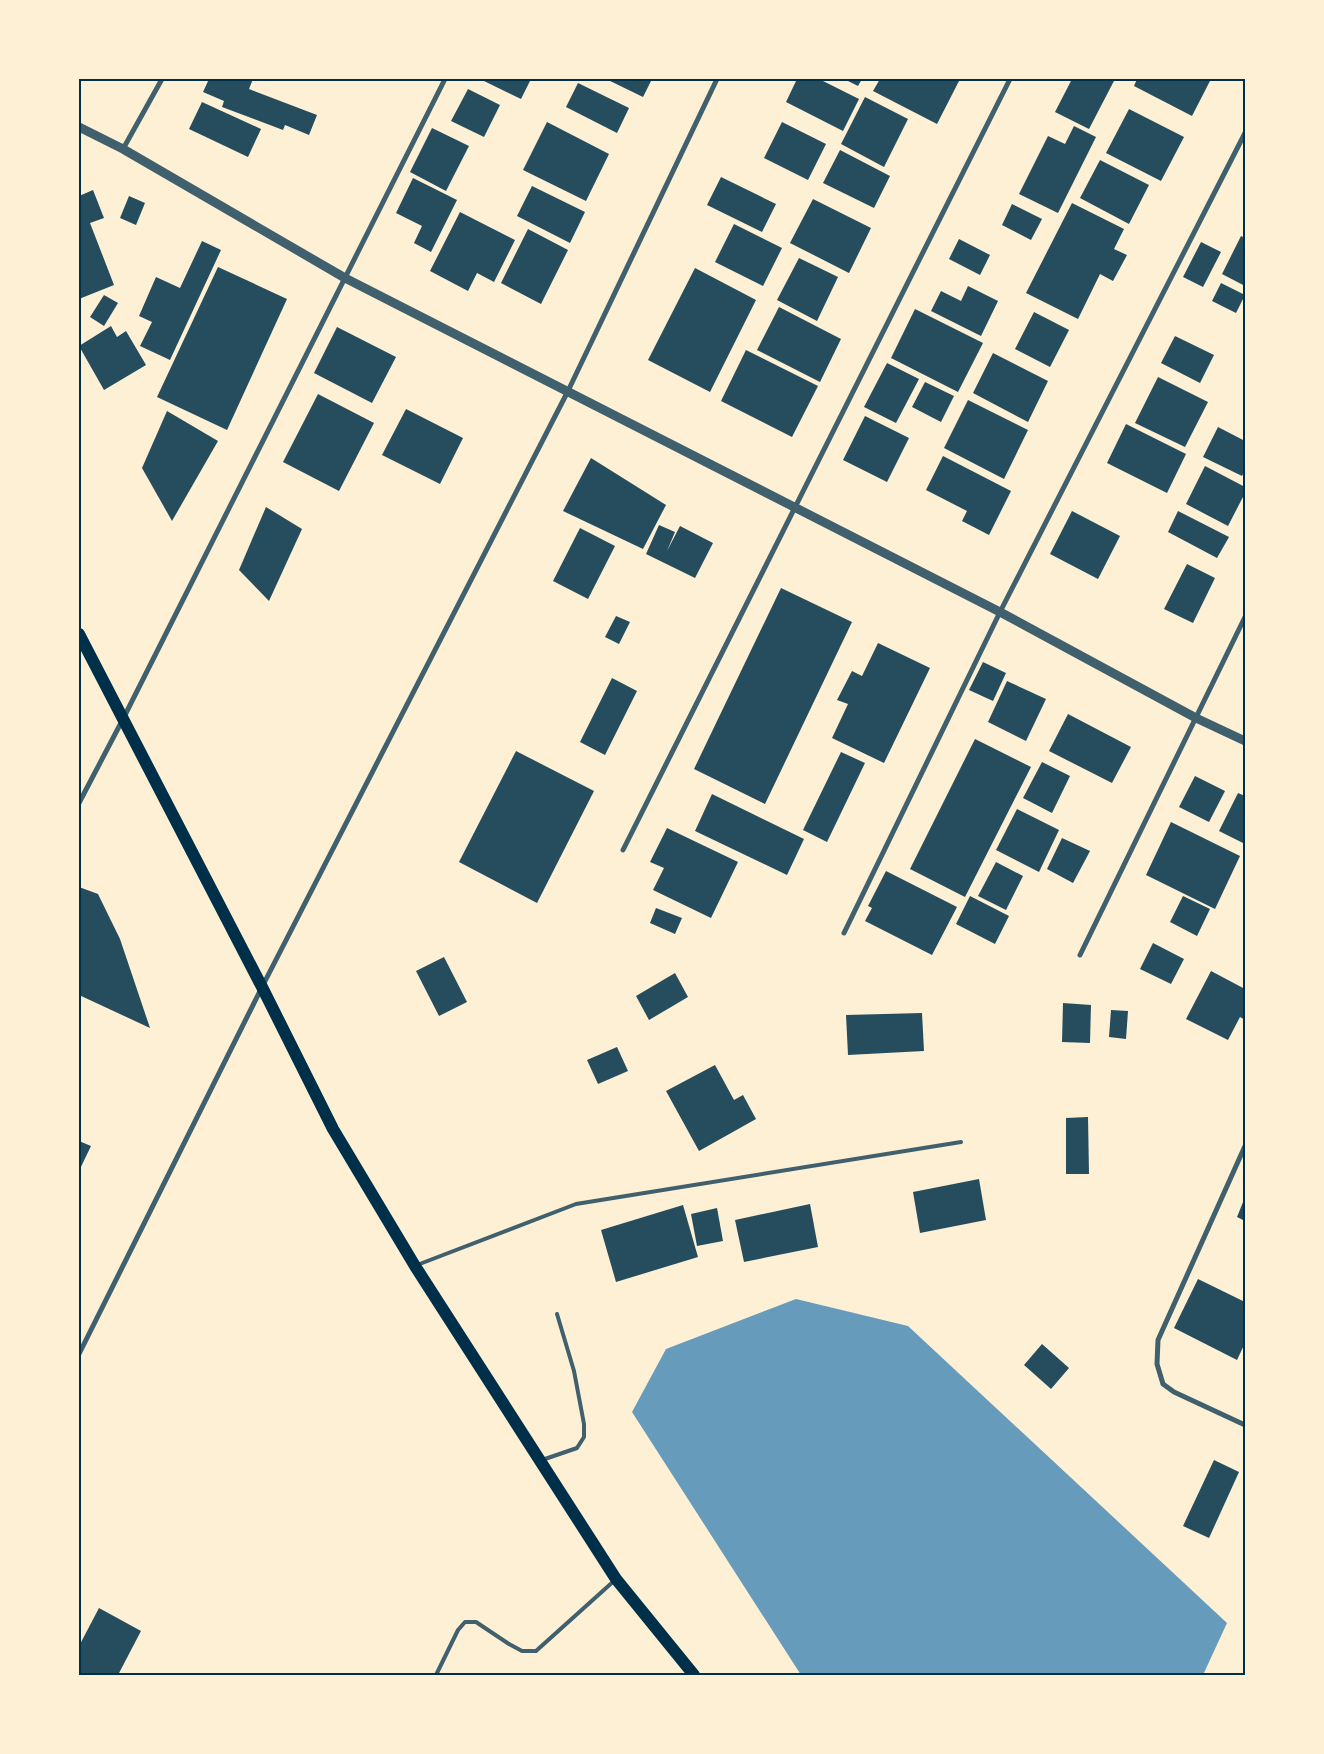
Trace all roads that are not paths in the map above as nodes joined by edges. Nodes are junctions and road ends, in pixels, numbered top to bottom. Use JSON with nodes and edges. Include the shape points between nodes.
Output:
{"nodes":[{"id":1,"x":162,"y":79,"type":"edge"},
{"id":2,"x":446,"y":79,"type":"edge"},
{"id":3,"x":717,"y":79,"type":"edge"},
{"id":4,"x":1010,"y":79,"type":"edge"},
{"id":5,"x":79,"y":127,"type":"edge"},
{"id":6,"x":1245,"y":133,"type":"edge"},
{"id":7,"x":123,"y":149,"type":"junction"},
{"id":8,"x":345,"y":278,"type":"junction"},
{"id":9,"x":568,"y":391,"type":"junction"},
{"id":10,"x":794,"y":508,"type":"junction"},
{"id":11,"x":1000,"y":612,"type":"junction"},
{"id":12,"x":1245,"y":617,"type":"edge"},
{"id":13,"x":79,"y":634,"type":"edge"},
{"id":14,"x":1196,"y":718,"type":"junction"},
{"id":15,"x":123,"y":719,"type":"junction"},
{"id":16,"x":1245,"y":741,"type":"edge"},
{"id":17,"x":79,"y":803,"type":"edge"},
{"id":18,"x":622,"y":850,"type":"dead end"},
{"id":19,"x":844,"y":933,"type":"dead end"},
{"id":20,"x":1080,"y":955,"type":"dead end"},
{"id":21,"x":262,"y":987,"type":"junction"},
{"id":22,"x":961,"y":1142,"type":"dead end"},
{"id":23,"x":1245,"y":1146,"type":"edge"},
{"id":24,"x":415,"y":1266,"type":"junction"},
{"id":25,"x":557,"y":1314,"type":"dead end"},
{"id":26,"x":79,"y":1354,"type":"edge"},
{"id":27,"x":1245,"y":1425,"type":"edge"},
{"id":28,"x":540,"y":1461,"type":"junction"},
{"id":29,"x":616,"y":1579,"type":"junction"},
{"id":30,"x":436,"y":1675,"type":"edge"},
{"id":31,"x":694,"y":1675,"type":"edge"}],
"edges":[{"from":1,"to":7,"type":"street"},
{"from":2,"to":8,"type":"street"},
{"from":3,"to":9,"type":"street"},
{"from":4,"to":10,"type":"street"},
{"from":5,"to":7,"type":"street"},
{"from":6,"to":11,"type":"street"},
{"from":7,"to":8,"type":"street"},
{"from":8,"to":9,"type":"street"},
{"from":8,"to":15,"type":"street"},
{"from":9,"to":10,"type":"street"},
{"from":9,"to":21,"type":"street"},
{"from":10,"to":11,"type":"street"},
{"from":10,"to":18,"type":"street"},
{"from":11,"to":14,"type":"street"},
{"from":11,"to":19,"type":"street"},
{"from":12,"to":14,"type":"street"},
{"from":13,"to":15,"type":"main road"},
{"from":14,"to":16,"type":"street"},
{"from":14,"to":20,"type":"street"},
{"from":15,"to":17,"type":"street"},
{"from":15,"to":21,"type":"main road"},
{"from":21,"to":24,"type":"main road","via":[[333,1129]]},
{"from":21,"to":26,"type":"street"},
{"from":22,"to":24,"type":"lane","via":[[576,1204]]},
{"from":23,"to":27,"type":"street","via":[[1158,1340],[1157,1364],[1163,1384],[1174,1392]]},
{"from":24,"to":28,"type":"main road"},
{"from":25,"to":28,"type":"lane","via":[[574,1371],[584,1437],[577,1448]]},
{"from":28,"to":29,"type":"main road"},
{"from":29,"to":30,"type":"lane","via":[[536,1651],[522,1651],[476,1622],[465,1622]]},
{"from":29,"to":31,"type":"main road"}]}
